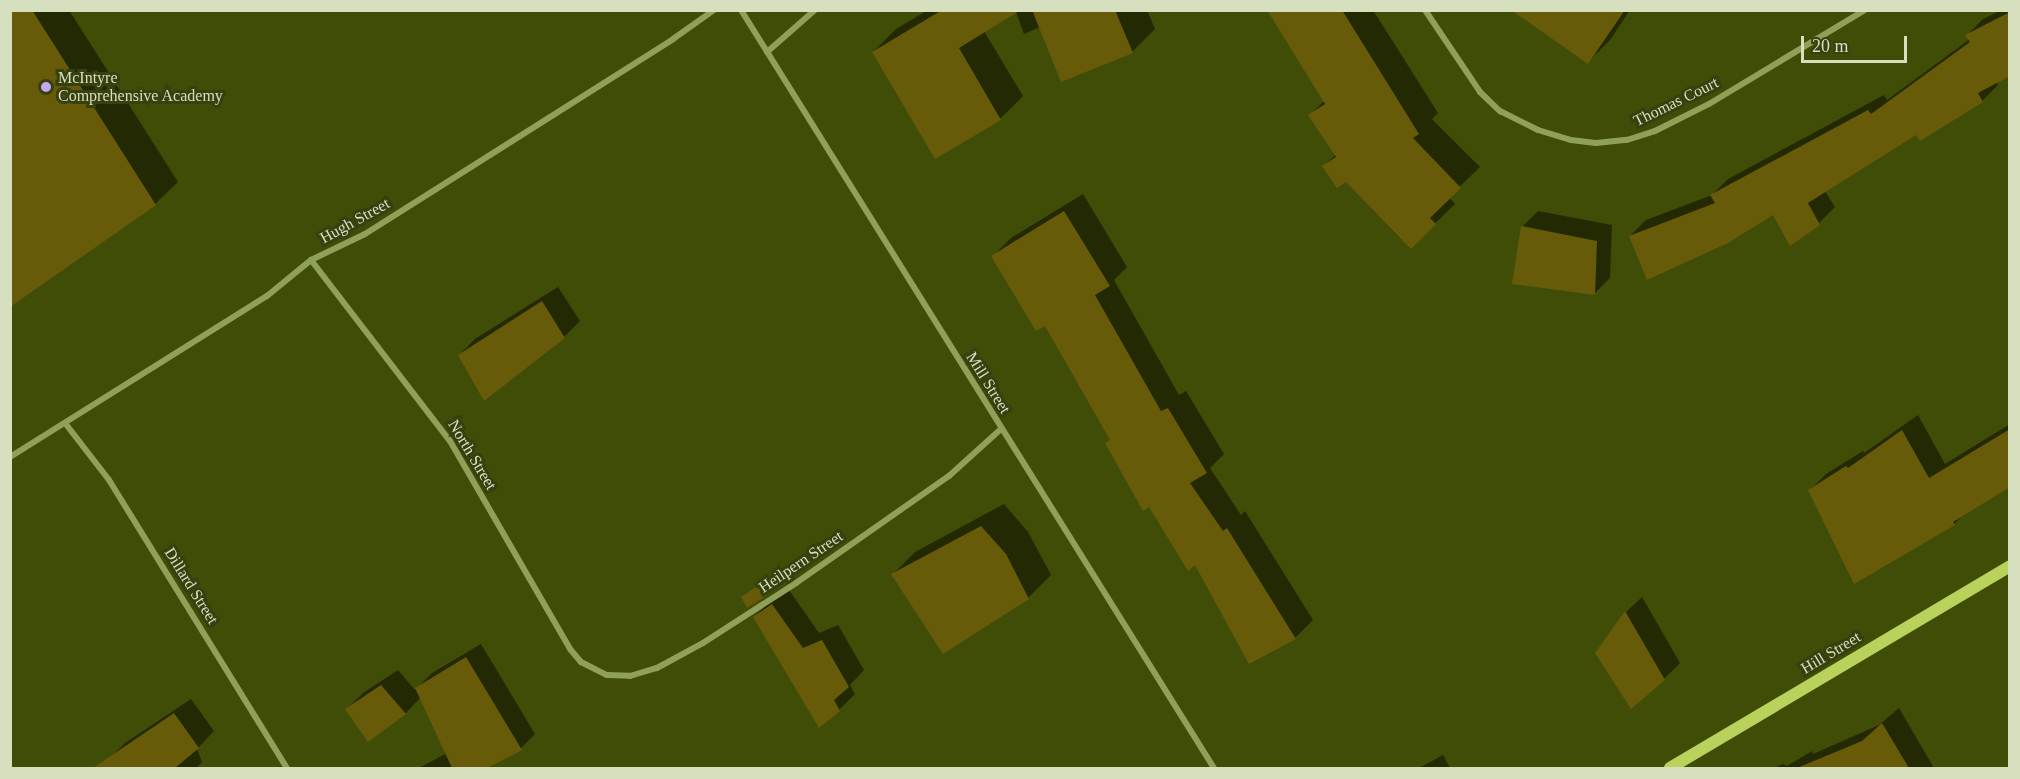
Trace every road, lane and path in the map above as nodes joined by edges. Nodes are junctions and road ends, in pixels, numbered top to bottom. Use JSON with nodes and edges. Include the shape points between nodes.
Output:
{"nodes":[{"id":1,"x":714,"y":10,"type":"edge"},
{"id":2,"x":741,"y":10,"type":"edge"},
{"id":3,"x":815,"y":10,"type":"edge"},
{"id":4,"x":1425,"y":10,"type":"edge"},
{"id":5,"x":1865,"y":10,"type":"edge"},
{"id":6,"x":768,"y":52,"type":"junction"},
{"id":7,"x":311,"y":260,"type":"junction"},
{"id":8,"x":65,"y":423,"type":"junction"},
{"id":9,"x":1001,"y":429,"type":"junction"},
{"id":10,"x":10,"y":457,"type":"edge"},
{"id":11,"x":2010,"y":566,"type":"edge"},
{"id":12,"x":597,"y":672,"type":"joint"},
{"id":13,"x":287,"y":768,"type":"edge"},
{"id":14,"x":1214,"y":768,"type":"edge"},
{"id":15,"x":1670,"y":768,"type":"edge"}],
"edges":[{"from":1,"to":7,"type":"street","name":"Hugh Street","via":[[365,234]]},
{"from":2,"to":6,"type":"street","name":"Mill Street"},
{"from":3,"to":6,"type":"street"},
{"from":4,"to":5,"type":"street","name":"Thomas Court","via":[[1480,92],[1500,111],[1538,130],[1596,143],[1627,140],[1655,131],[1709,104]]},
{"from":6,"to":9,"type":"street","name":"Mill Street"},
{"from":7,"to":8,"type":"street","name":"Hugh Street","via":[[267,296]]},
{"from":7,"to":12,"type":"street","name":"North Street","via":[[438,425],[570,649]]},
{"from":8,"to":10,"type":"street","name":"Hugh Street"},
{"from":8,"to":13,"type":"street","name":"Dillard Street","via":[[109,480]]},
{"from":9,"to":12,"type":"street","name":"Heilpern Street","via":[[949,476],[704,643],[657,668],[630,676]]},
{"from":9,"to":14,"type":"street","name":"Mill Street"},
{"from":11,"to":15,"type":"street","name":"Hill Street"}]}
